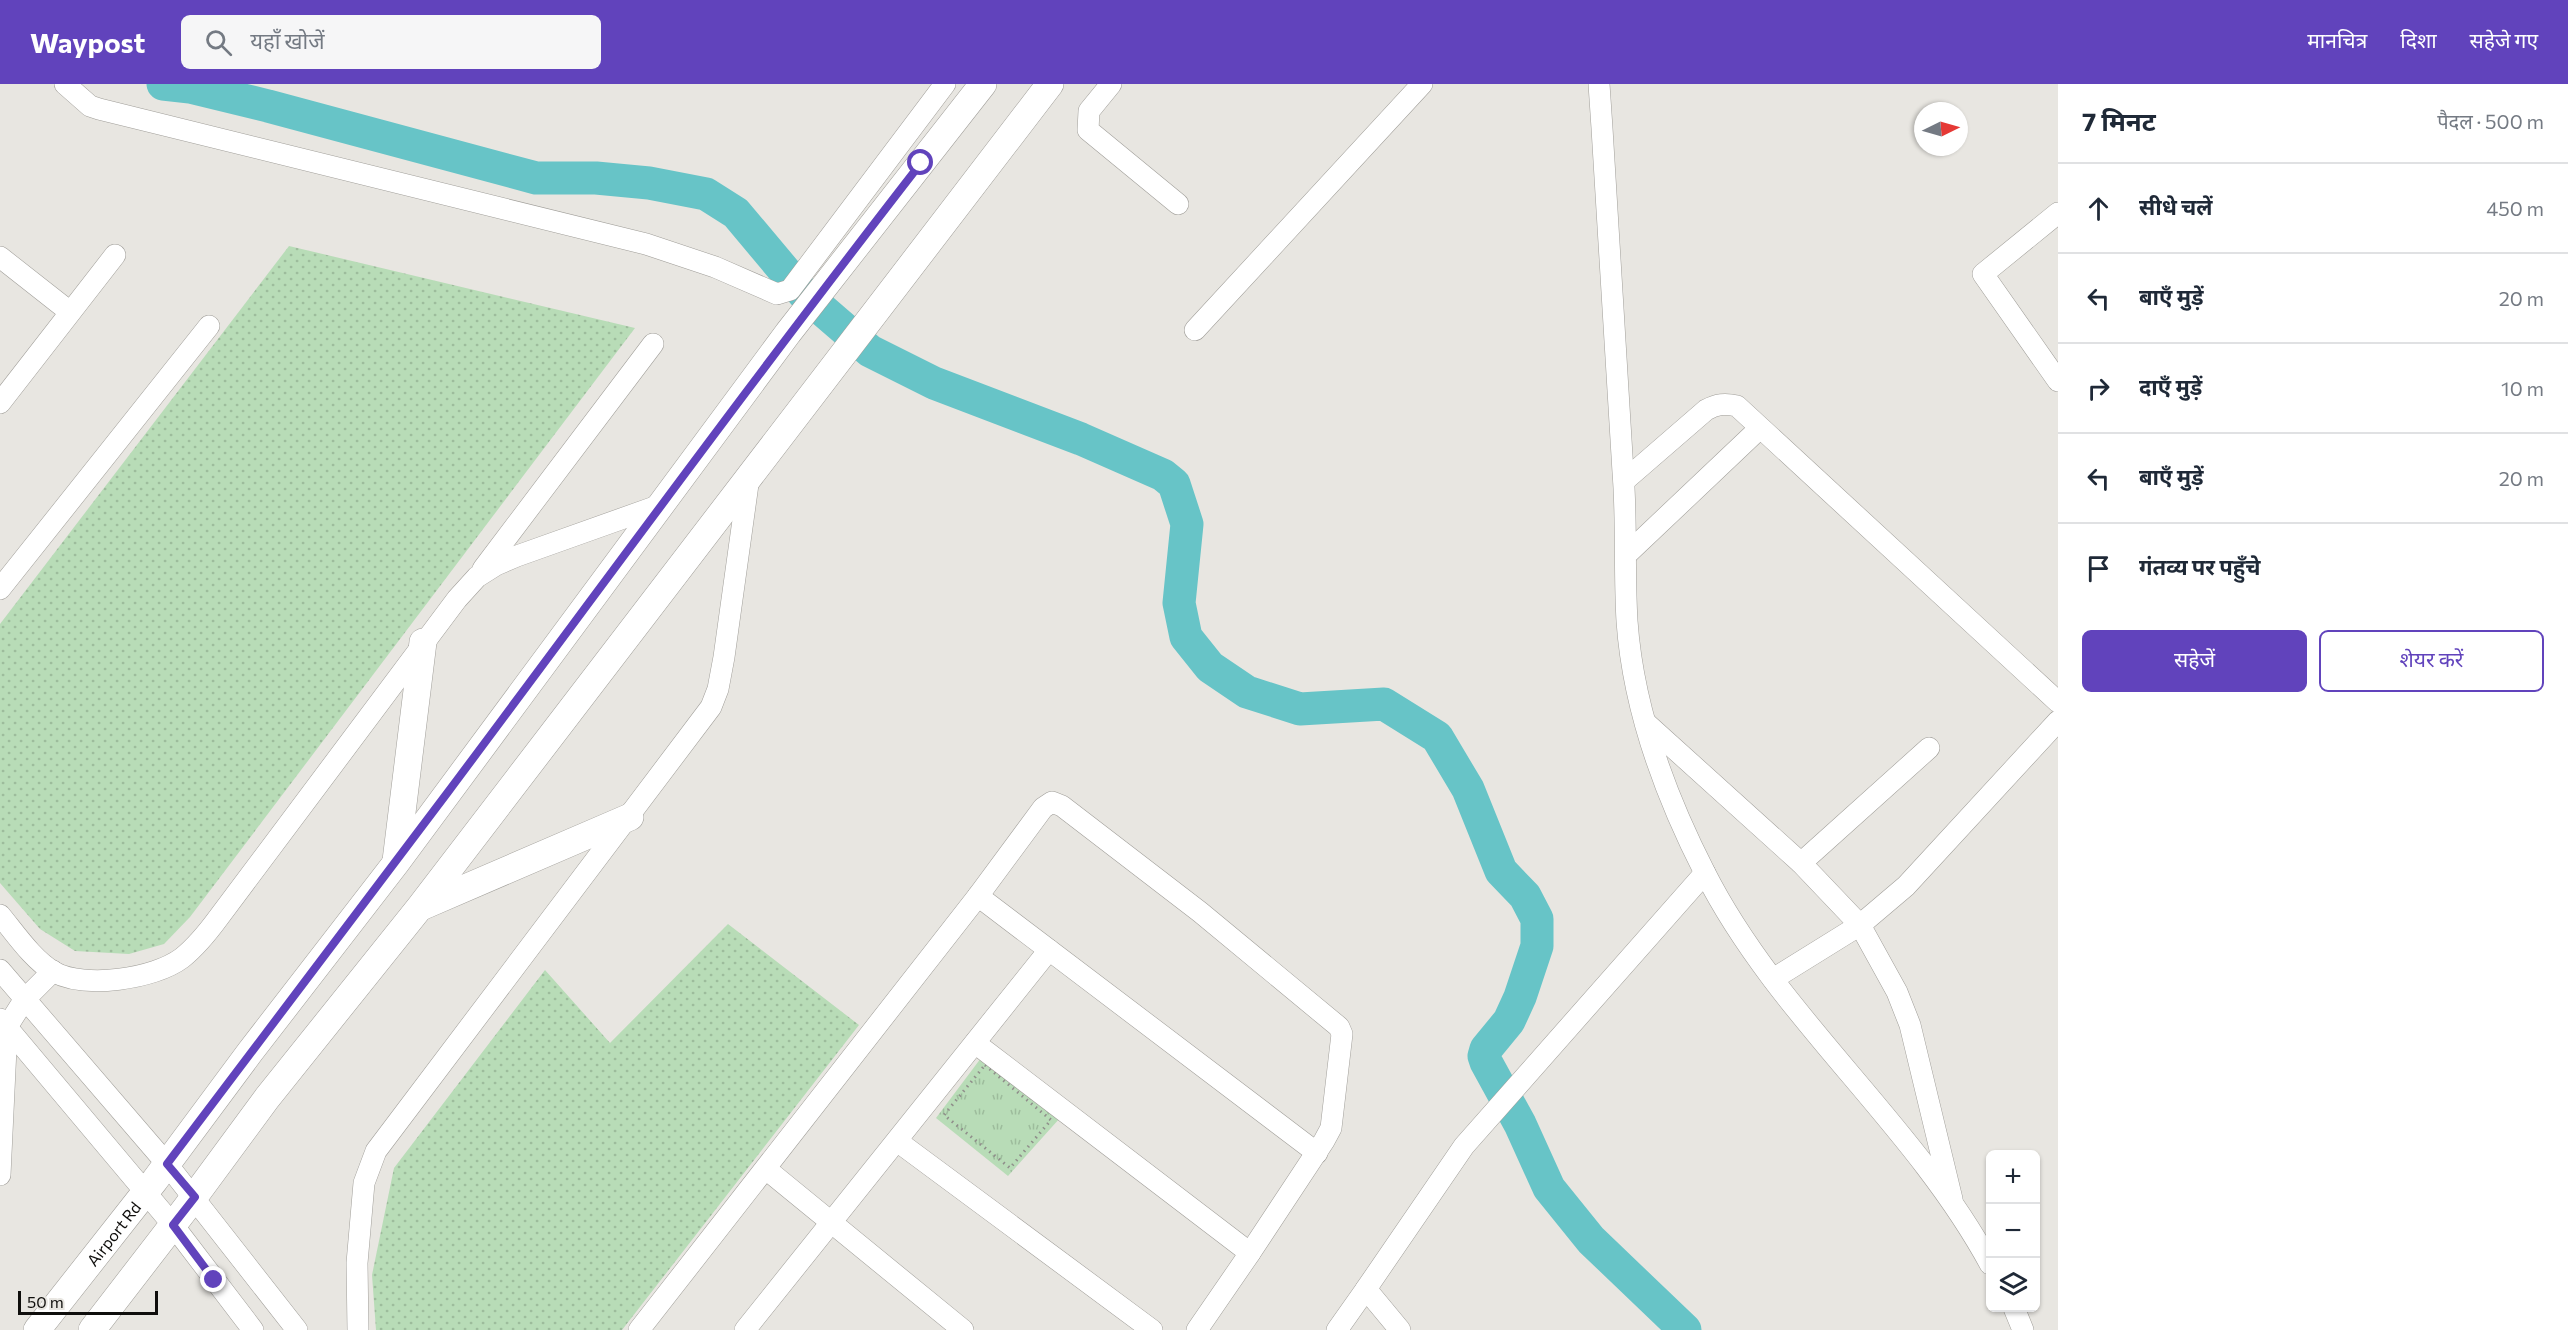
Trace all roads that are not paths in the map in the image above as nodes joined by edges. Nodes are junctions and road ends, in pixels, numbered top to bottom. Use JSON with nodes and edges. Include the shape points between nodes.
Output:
{"nodes":[{"id":1,"x":65,"y":84,"type":"edge"},
{"id":2,"x":945,"y":84,"type":"edge"},
{"id":3,"x":1072,"y":84,"type":"edge"},
{"id":4,"x":1111,"y":84,"type":"edge"},
{"id":5,"x":1422,"y":84,"type":"edge"},
{"id":6,"x":1599,"y":84,"type":"edge"},
{"id":7,"x":981,"y":86,"type":"edge"},
{"id":8,"x":1045,"y":90,"type":"edge"},
{"id":9,"x":1178,"y":204,"type":"dead end"},
{"id":10,"x":2058,"y":213,"type":"edge"},
{"id":11,"x":115,"y":255,"type":"dead end"},
{"id":12,"x":0,"y":257,"type":"edge"},
{"id":13,"x":70,"y":312,"type":"junction"},
{"id":14,"x":209,"y":326,"type":"dead end"},
{"id":15,"x":1195,"y":330,"type":"dead end"},
{"id":16,"x":652,"y":344,"type":"dead end"},
{"id":17,"x":2058,"y":381,"type":"edge"},
{"id":18,"x":0,"y":403,"type":"edge"},
{"id":19,"x":1760,"y":428,"type":"junction"},
{"id":20,"x":749,"y":475,"type":"junction"},
{"id":21,"x":1624,"y":481,"type":"junction"},
{"id":22,"x":663,"y":504,"type":"junction"},
{"id":23,"x":1626,"y":555,"type":"junction"},
{"id":24,"x":477,"y":577,"type":"junction"},
{"id":25,"x":0,"y":589,"type":"edge"},
{"id":26,"x":423,"y":642,"type":"junction"},
{"id":27,"x":2058,"y":702,"type":"edge"},
{"id":28,"x":2058,"y":721,"type":"edge"},
{"id":29,"x":1644,"y":722,"type":"junction"},
{"id":30,"x":1929,"y":748,"type":"dead end"},
{"id":31,"x":630,"y":817,"type":"junction"},
{"id":32,"x":396,"y":862,"type":"junction"},
{"id":33,"x":1801,"y":863,"type":"junction"},
{"id":34,"x":1705,"y":873,"type":"junction"},
{"id":35,"x":978,"y":896,"type":"junction"},
{"id":36,"x":420,"y":907,"type":"junction"},
{"id":37,"x":0,"y":915,"type":"edge"},
{"id":38,"x":1860,"y":925,"type":"junction"},
{"id":39,"x":1049,"y":950,"type":"junction"},
{"id":40,"x":0,"y":970,"type":"edge"},
{"id":41,"x":53,"y":971,"type":"junction"},
{"id":42,"x":1773,"y":979,"type":"junction"},
{"id":43,"x":24,"y":1000,"type":"junction"},
{"id":44,"x":4,"y":1023,"type":"edge"},
{"id":45,"x":975,"y":1043,"type":"junction"},
{"id":46,"x":2,"y":1072,"type":"edge"},
{"id":47,"x":897,"y":1141,"type":"junction"},
{"id":48,"x":1317,"y":1153,"type":"junction"},
{"id":49,"x":167,"y":1164,"type":"junction"},
{"id":50,"x":766,"y":1169,"type":"junction"},
{"id":51,"x":0,"y":1175,"type":"edge"},
{"id":52,"x":145,"y":1193,"type":"junction"},
{"id":53,"x":195,"y":1197,"type":"junction"},
{"id":54,"x":1954,"y":1208,"type":"junction"},
{"id":55,"x":831,"y":1222,"type":"junction"},
{"id":56,"x":173,"y":1225,"type":"junction"},
{"id":57,"x":1250,"y":1253,"type":"junction"},
{"id":58,"x":1986,"y":1258,"type":"edge"},
{"id":59,"x":1366,"y":1289,"type":"junction"},
{"id":60,"x":2016,"y":1312,"type":"edge"},
{"id":61,"x":755,"y":1327,"type":"edge"},
{"id":62,"x":37,"y":1330,"type":"edge"},
{"id":63,"x":92,"y":1330,"type":"edge"},
{"id":64,"x":254,"y":1330,"type":"edge"},
{"id":65,"x":297,"y":1330,"type":"edge"},
{"id":66,"x":358,"y":1330,"type":"edge"},
{"id":67,"x":639,"y":1330,"type":"edge"},
{"id":68,"x":963,"y":1330,"type":"edge"},
{"id":69,"x":1152,"y":1330,"type":"edge"},
{"id":70,"x":1197,"y":1330,"type":"edge"},
{"id":71,"x":1337,"y":1330,"type":"edge"},
{"id":72,"x":1400,"y":1330,"type":"edge"},
{"id":73,"x":2023,"y":1330,"type":"edge"}],
"edges":[{"from":1,"to":2,"type":"street","via":[[90,105],[109,112],[646,244],[715,267],[777,294],[790,290]]},
{"from":3,"to":8,"type":"main road"},
{"from":4,"to":9,"type":"street","via":[[1089,111],[1088,130]]},
{"from":5,"to":15,"type":"street"},
{"from":6,"to":21,"type":"street"},
{"from":7,"to":22,"type":"main road","name":"Airport Rd","via":[[788,333]]},
{"from":8,"to":20,"type":"main road"},
{"from":10,"to":17,"type":"street","via":[[1983,274]]},
{"from":11,"to":13,"type":"street"},
{"from":12,"to":13,"type":"street"},
{"from":13,"to":18,"type":"street"},
{"from":14,"to":25,"type":"street"},
{"from":16,"to":24,"type":"street"},
{"from":19,"to":21,"type":"street","via":[[1737,406],[1716,405]]},
{"from":19,"to":23,"type":"street"},
{"from":19,"to":27,"type":"street"},
{"from":20,"to":31,"type":"street","via":[[718,689],[696,730]]},
{"from":20,"to":36,"type":"main road"},
{"from":21,"to":23,"type":"street"},
{"from":22,"to":24,"type":"street","via":[[517,556]]},
{"from":22,"to":32,"type":"main road","name":"Airport Rd"},
{"from":23,"to":29,"type":"street","via":[[1629,633]]},
{"from":24,"to":26,"type":"street"},
{"from":26,"to":32,"type":"main road"},
{"from":26,"to":41,"type":"street","via":[[199,944],[180,959],[144,975],[72,979]]},
{"from":28,"to":38,"type":"street","via":[[1906,886]]},
{"from":29,"to":33,"type":"street"},
{"from":29,"to":34,"type":"street","via":[[1668,790]]},
{"from":30,"to":33,"type":"street"},
{"from":31,"to":36,"type":"main road"},
{"from":31,"to":66,"type":"street","via":[[376,1151],[364,1183],[357,1263]]},
{"from":32,"to":49,"type":"main road","name":"Airport Rd"},
{"from":33,"to":38,"type":"street"},
{"from":34,"to":42,"type":"street"},
{"from":34,"to":59,"type":"street","via":[[1464,1146]]},
{"from":35,"to":39,"type":"street"},
{"from":35,"to":48,"type":"street","via":[[1043,808],[1052,802],[1062,806],[1200,912],[1339,1027],[1342,1034],[1334,1112],[1331,1128]]},
{"from":35,"to":50,"type":"street"},
{"from":36,"to":53,"type":"main road","via":[[267,1098]]},
{"from":37,"to":41,"type":"street"},
{"from":38,"to":42,"type":"street"},
{"from":38,"to":54,"type":"street","via":[[1897,992],[1910,1025]]},
{"from":39,"to":45,"type":"street"},
{"from":39,"to":48,"type":"street"},
{"from":40,"to":43,"type":"street"},
{"from":41,"to":43,"type":"street"},
{"from":42,"to":54,"type":"street"},
{"from":43,"to":44,"type":"street"},
{"from":43,"to":49,"type":"street"},
{"from":44,"to":46,"type":"street"},
{"from":44,"to":52,"type":"street"},
{"from":45,"to":47,"type":"street"},
{"from":45,"to":57,"type":"street"},
{"from":46,"to":51,"type":"street"},
{"from":47,"to":55,"type":"street"},
{"from":47,"to":69,"type":"street"},
{"from":48,"to":57,"type":"street"},
{"from":49,"to":52,"type":"main road","name":"Airport Rd"},
{"from":49,"to":53,"type":"street"},
{"from":50,"to":55,"type":"street"},
{"from":50,"to":67,"type":"street"},
{"from":52,"to":56,"type":"street"},
{"from":52,"to":62,"type":"main road","name":"Airport Rd"},
{"from":53,"to":56,"type":"main road"},
{"from":53,"to":65,"type":"street"},
{"from":54,"to":58,"type":"street"},
{"from":55,"to":61,"type":"street"},
{"from":55,"to":68,"type":"street"},
{"from":56,"to":63,"type":"main road"},
{"from":56,"to":64,"type":"street"},
{"from":57,"to":70,"type":"street"},
{"from":59,"to":71,"type":"street"},
{"from":59,"to":72,"type":"street"},
{"from":60,"to":73,"type":"street"}]}
